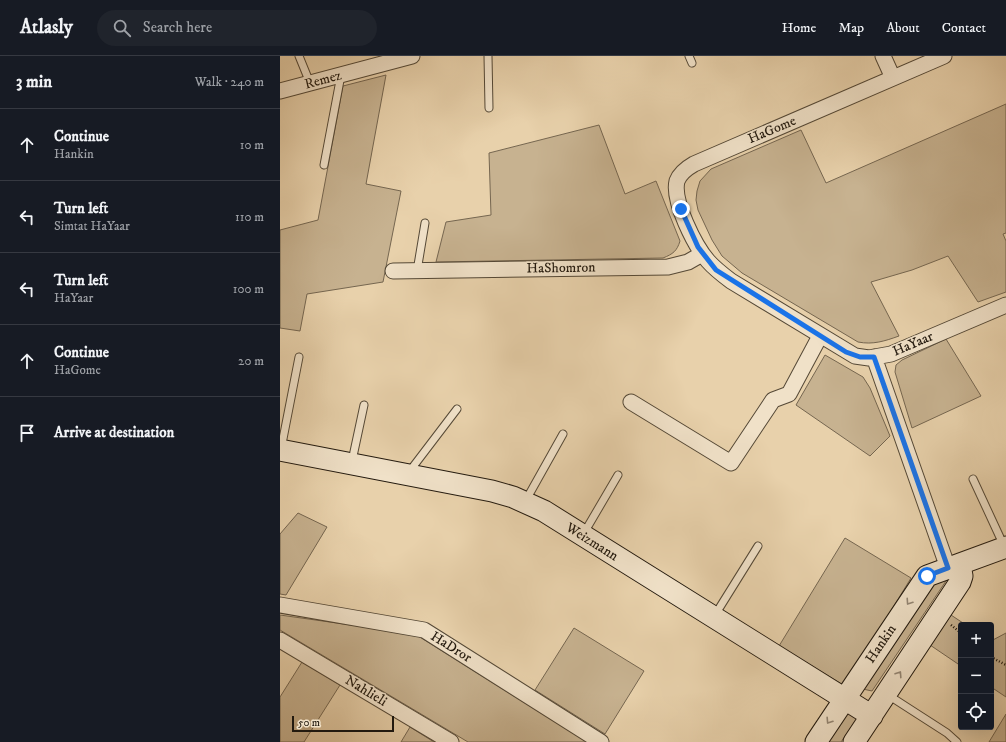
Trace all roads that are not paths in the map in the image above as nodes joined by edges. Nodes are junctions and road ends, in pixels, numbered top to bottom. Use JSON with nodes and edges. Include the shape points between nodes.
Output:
{"nodes":[{"id":1,"x":300,"y":56,"type":"edge"},
{"id":2,"x":488,"y":56,"type":"edge"},
{"id":3,"x":689,"y":56,"type":"edge"},
{"id":4,"x":883,"y":56,"type":"edge"},
{"id":5,"x":944,"y":56,"type":"edge"},
{"id":6,"x":403,"y":57,"type":"edge"},
{"id":7,"x":692,"y":63,"type":"dead end"},
{"id":8,"x":341,"y":75,"type":"junction"},
{"id":9,"x":893,"y":78,"type":"junction"},
{"id":10,"x":310,"y":83,"type":"junction"},
{"id":11,"x":280,"y":91,"type":"edge"},
{"id":12,"x":489,"y":108,"type":"dead end"},
{"id":13,"x":324,"y":165,"type":"dead end"},
{"id":14,"x":425,"y":223,"type":"dead end"},
{"id":15,"x":702,"y":254,"type":"junction"},
{"id":16,"x":393,"y":271,"type":"dead end"},
{"id":17,"x":417,"y":271,"type":"junction"},
{"id":18,"x":1006,"y":305,"type":"edge"},
{"id":19,"x":820,"y":336,"type":"junction"},
{"id":20,"x":299,"y":357,"type":"dead end"},
{"id":21,"x":874,"y":357,"type":"junction"},
{"id":22,"x":630,"y":402,"type":"dead end"},
{"id":23,"x":364,"y":405,"type":"dead end"},
{"id":24,"x":457,"y":409,"type":"dead end"},
{"id":25,"x":563,"y":434,"type":"dead end"},
{"id":26,"x":280,"y":450,"type":"edge"},
{"id":27,"x":351,"y":464,"type":"junction"},
{"id":28,"x":407,"y":475,"type":"junction"},
{"id":29,"x":618,"y":475,"type":"dead end"},
{"id":30,"x":974,"y":479,"type":"dead end"},
{"id":31,"x":525,"y":502,"type":"junction"},
{"id":32,"x":582,"y":535,"type":"junction"},
{"id":33,"x":758,"y":546,"type":"dead end"},
{"id":34,"x":1006,"y":548,"type":"edge"},
{"id":35,"x":954,"y":566,"type":"junction"},
{"id":36,"x":280,"y":605,"type":"edge"},
{"id":37,"x":714,"y":618,"type":"junction"},
{"id":38,"x":280,"y":640,"type":"edge"},
{"id":39,"x":886,"y":694,"type":"junction"},
{"id":40,"x":844,"y":698,"type":"junction"},
{"id":41,"x":872,"y":716,"type":"junction"},
{"id":42,"x":451,"y":742,"type":"edge"},
{"id":43,"x":601,"y":742,"type":"edge"},
{"id":44,"x":816,"y":742,"type":"edge"},
{"id":45,"x":854,"y":742,"type":"edge"},
{"id":46,"x":957,"y":742,"type":"edge"}],
"edges":[{"from":1,"to":10,"type":"lane"},
{"from":2,"to":12,"type":"lane"},
{"from":3,"to":7,"type":"lane"},
{"from":4,"to":9,"type":"street"},
{"from":5,"to":9,"type":"street","name":"HaGome"},
{"from":6,"to":8,"type":"street","name":"Remez"},
{"from":8,"to":10,"type":"street","name":"Remez"},
{"from":8,"to":13,"type":"lane"},
{"from":9,"to":15,"type":"street","name":"HaGome","via":[[694,164],[683,172],[678,181],[678,197]]},
{"from":10,"to":11,"type":"street","name":"Remez"},
{"from":14,"to":17,"type":"lane"},
{"from":15,"to":17,"type":"street","name":"HaShomron","via":[[688,262],[668,267]]},
{"from":15,"to":19,"type":"street","name":"HaYaar","via":[[726,277]]},
{"from":16,"to":17,"type":"street","name":"HaShomron"},
{"from":18,"to":21,"type":"street","name":"HaYaar","via":[[898,351]]},
{"from":19,"to":21,"type":"street","name":"HaYaar","via":[[850,354]]},
{"from":19,"to":22,"type":"street","via":[[789,394],[773,400],[731,463]]},
{"from":20,"to":26,"type":"lane"},
{"from":21,"to":35,"type":"street"},
{"from":23,"to":27,"type":"lane"},
{"from":24,"to":28,"type":"lane"},
{"from":25,"to":31,"type":"lane"},
{"from":26,"to":27,"type":"street","name":"Weizmann"},
{"from":27,"to":28,"type":"street","name":"Weizmann"},
{"from":28,"to":31,"type":"street","name":"Weizmann","via":[[497,492]]},
{"from":29,"to":32,"type":"lane"},
{"from":30,"to":34,"type":"lane"},
{"from":31,"to":32,"type":"street","name":"Weizmann"},
{"from":32,"to":37,"type":"street","name":"Weizmann"},
{"from":33,"to":37,"type":"lane"},
{"from":34,"to":35,"type":"street","name":"Hankin"},
{"from":39,"to":35,"type":"street","one_way":true,"via":[[960,582],[962,576]]},
{"from":35,"to":40,"type":"street","name":"Hankin","one_way":true,"via":[[927,576]]},
{"from":36,"to":43,"type":"street","name":"HaDror","via":[[424,630]]},
{"from":37,"to":40,"type":"street","name":"Weizmann"},
{"from":38,"to":42,"type":"street","name":"Nahlieli"},
{"from":39,"to":41,"type":"street"},
{"from":39,"to":46,"type":"lane"},
{"from":40,"to":41,"type":"street","name":"Weizmann"},
{"from":40,"to":44,"type":"street","name":"Hankin","one_way":true},
{"from":41,"to":45,"type":"street"}]}
